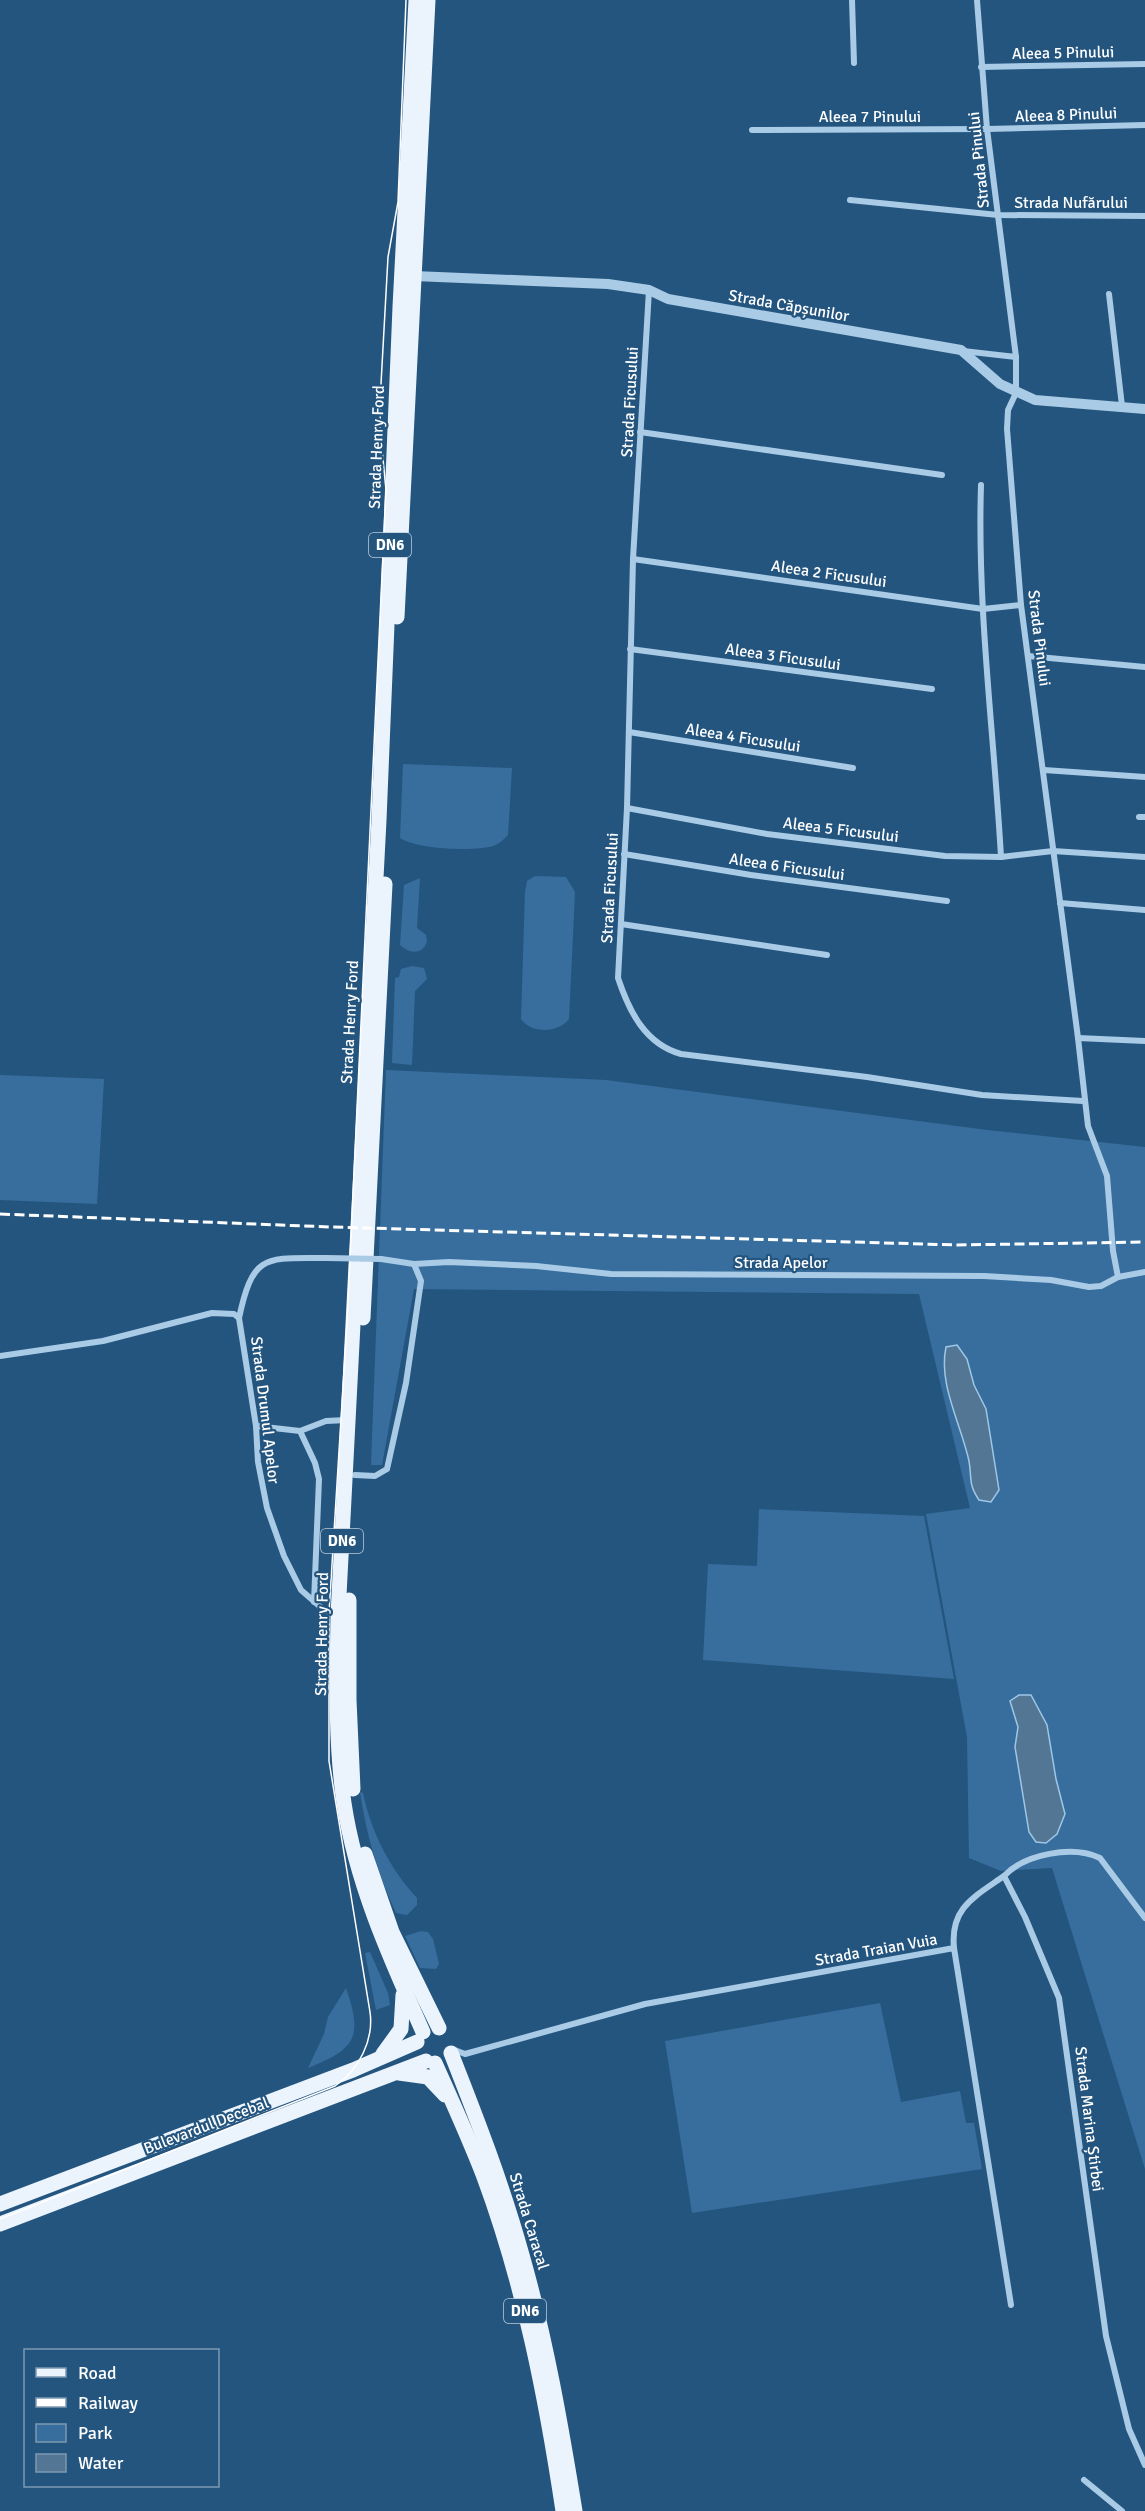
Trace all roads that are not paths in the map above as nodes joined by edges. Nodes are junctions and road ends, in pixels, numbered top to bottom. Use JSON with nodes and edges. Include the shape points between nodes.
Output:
{"nodes":[{"id":1,"x":416,"y":0,"type":"edge"},
{"id":2,"x":428,"y":0,"type":"edge"},
{"id":3,"x":852,"y":0,"type":"edge"},
{"id":4,"x":977,"y":0,"type":"edge"},
{"id":5,"x":854,"y":63,"type":"dead end"},
{"id":6,"x":1145,"y":64,"type":"edge"},
{"id":7,"x":981,"y":68,"type":"junction"},
{"id":8,"x":1145,"y":125,"type":"edge"},
{"id":9,"x":987,"y":129,"type":"junction"},
{"id":10,"x":752,"y":130,"type":"dead end"},
{"id":11,"x":850,"y":200,"type":"dead end"},
{"id":12,"x":998,"y":215,"type":"junction"},
{"id":13,"x":1145,"y":216,"type":"edge"},
{"id":14,"x":414,"y":276,"type":"junction"},
{"id":15,"x":649,"y":290,"type":"junction"},
{"id":16,"x":1109,"y":294,"type":"dead end"},
{"id":17,"x":961,"y":351,"type":"junction"},
{"id":18,"x":1016,"y":357,"type":"junction"},
{"id":19,"x":1016,"y":393,"type":"junction"},
{"id":20,"x":1122,"y":406,"type":"junction"},
{"id":21,"x":1145,"y":409,"type":"edge"},
{"id":22,"x":640,"y":432,"type":"junction"},
{"id":23,"x":942,"y":475,"type":"dead end"},
{"id":24,"x":981,"y":485,"type":"dead end"},
{"id":25,"x":633,"y":559,"type":"junction"},
{"id":26,"x":1021,"y":605,"type":"junction"},
{"id":27,"x":983,"y":609,"type":"junction"},
{"id":28,"x":630,"y":649,"type":"junction"},
{"id":29,"x":1028,"y":656,"type":"junction"},
{"id":30,"x":1145,"y":667,"type":"edge"},
{"id":31,"x":932,"y":689,"type":"dead end"},
{"id":32,"x":629,"y":732,"type":"junction"},
{"id":33,"x":853,"y":768,"type":"dead end"},
{"id":34,"x":1044,"y":770,"type":"junction"},
{"id":35,"x":1145,"y":777,"type":"edge"},
{"id":36,"x":627,"y":808,"type":"junction"},
{"id":37,"x":1053,"y":851,"type":"junction"},
{"id":38,"x":624,"y":854,"type":"junction"},
{"id":39,"x":1145,"y":857,"type":"edge"},
{"id":40,"x":1001,"y":858,"type":"junction"},
{"id":41,"x":947,"y":902,"type":"dead end"},
{"id":42,"x":1060,"y":903,"type":"junction"},
{"id":43,"x":1145,"y":910,"type":"edge"},
{"id":44,"x":621,"y":924,"type":"junction"},
{"id":45,"x":827,"y":955,"type":"dead end"},
{"id":46,"x":1078,"y":1038,"type":"junction"},
{"id":47,"x":1145,"y":1041,"type":"edge"},
{"id":48,"x":1083,"y":1101,"type":"junction"},
{"id":49,"x":414,"y":1264,"type":"junction"},
{"id":50,"x":1145,"y":1272,"type":"edge"},
{"id":51,"x":1118,"y":1277,"type":"junction"},
{"id":52,"x":239,"y":1318,"type":"junction"},
{"id":53,"x":0,"y":1356,"type":"edge"},
{"id":54,"x":348,"y":1420,"type":"junction"},
{"id":55,"x":256,"y":1426,"type":"junction"},
{"id":56,"x":300,"y":1431,"type":"junction"},
{"id":57,"x":355,"y":1475,"type":"junction"},
{"id":58,"x":314,"y":1602,"type":"junction"},
{"id":59,"x":338,"y":1615,"type":"junction"},
{"id":60,"x":1004,"y":1876,"type":"junction"},
{"id":61,"x":1145,"y":1918,"type":"edge"},
{"id":62,"x":954,"y":1947,"type":"junction"},
{"id":63,"x":402,"y":1983,"type":"junction"},
{"id":64,"x":439,"y":2028,"type":"junction"},
{"id":65,"x":420,"y":2037,"type":"junction"},
{"id":66,"x":451,"y":2051,"type":"junction"},
{"id":67,"x":377,"y":2060,"type":"junction"},
{"id":68,"x":431,"y":2062,"type":"junction"},
{"id":69,"x":396,"y":2073,"type":"junction"},
{"id":70,"x":459,"y":2119,"type":"junction"},
{"id":71,"x":0,"y":2204,"type":"edge"},
{"id":72,"x":0,"y":2224,"type":"edge"},
{"id":73,"x":1011,"y":2305,"type":"dead end"},
{"id":74,"x":1145,"y":2465,"type":"edge"},
{"id":75,"x":1084,"y":2480,"type":"dead end"},
{"id":76,"x":563,"y":2511,"type":"edge"},
{"id":77,"x":574,"y":2511,"type":"edge"},
{"id":78,"x":1122,"y":2511,"type":"edge"}],
"edges":[{"from":1,"to":54,"type":"main road","name":"Strada Henry Ford","number":"DN6"},
{"from":2,"to":14,"type":"main road","name":"Strada Henry Ford","number":"DN6"},
{"from":3,"to":5,"type":"street"},
{"from":4,"to":7,"type":"street","name":"Strada Pinului"},
{"from":6,"to":7,"type":"street","name":"Aleea 5 Pinului"},
{"from":7,"to":9,"type":"street","name":"Strada Pinului"},
{"from":8,"to":9,"type":"street","name":"Aleea 8 Pinului"},
{"from":9,"to":10,"type":"street","name":"Aleea 7 Pinului"},
{"from":9,"to":12,"type":"street","name":"Strada Pinului"},
{"from":11,"to":12,"type":"street","name":"Strada Nufărului"},
{"from":12,"to":13,"type":"street","name":"Strada Nufărului"},
{"from":12,"to":18,"type":"street","name":"Strada Pinului"},
{"from":14,"to":15,"type":"street","name":"Strada Căpșunilor","via":[[608,284]]},
{"from":14,"to":57,"type":"main road","name":"Strada Henry Ford","number":"DN6"},
{"from":15,"to":17,"type":"street","name":"Strada Căpșunilor","via":[[668,299]]},
{"from":15,"to":22,"type":"street","name":"Strada Ficusului"},
{"from":16,"to":20,"type":"street"},
{"from":17,"to":18,"type":"street"},
{"from":17,"to":19,"type":"street"},
{"from":18,"to":19,"type":"street","name":"Strada Pinului"},
{"from":19,"to":20,"type":"street","via":[[1035,400]]},
{"from":19,"to":26,"type":"street","name":"Strada Pinului","via":[[1008,410],[1007,429]]},
{"from":20,"to":21,"type":"street"},
{"from":22,"to":23,"type":"street"},
{"from":22,"to":25,"type":"street","name":"Strada Ficusului"},
{"from":24,"to":27,"type":"street"},
{"from":25,"to":27,"type":"street","name":"Aleea 2 Ficusului"},
{"from":25,"to":28,"type":"street","name":"Strada Ficusului"},
{"from":26,"to":27,"type":"street","name":"Aleea 2 Ficusului"},
{"from":26,"to":29,"type":"street","name":"Strada Pinului"},
{"from":27,"to":40,"type":"street"},
{"from":28,"to":31,"type":"street","name":"Aleea 3 Ficusului"},
{"from":28,"to":32,"type":"street","name":"Strada Ficusului"},
{"from":29,"to":30,"type":"street"},
{"from":29,"to":34,"type":"street","name":"Strada Pinului"},
{"from":32,"to":33,"type":"street","name":"Aleea 4 Ficusului"},
{"from":32,"to":36,"type":"street","name":"Strada Ficusului"},
{"from":34,"to":35,"type":"street"},
{"from":34,"to":37,"type":"street","name":"Strada Pinului"},
{"from":36,"to":38,"type":"street","name":"Strada Ficusului"},
{"from":36,"to":40,"type":"street","name":"Aleea 5 Ficusului","via":[[767,834],[945,856]]},
{"from":37,"to":39,"type":"street","name":"Aleea 5 Ficusului"},
{"from":37,"to":40,"type":"street","name":"Aleea 5 Ficusului"},
{"from":37,"to":42,"type":"street","name":"Strada Pinului"},
{"from":38,"to":41,"type":"street","name":"Aleea 6 Ficusului"},
{"from":38,"to":44,"type":"street","name":"Strada Ficusului"},
{"from":42,"to":43,"type":"street"},
{"from":42,"to":46,"type":"street","name":"Strada Pinului"},
{"from":44,"to":45,"type":"street"},
{"from":44,"to":48,"type":"street","name":"Strada Ficusului","via":[[618,978],[626,1001],[637,1021],[665,1050],[982,1095]]},
{"from":46,"to":47,"type":"street"},
{"from":46,"to":48,"type":"street","name":"Strada Pinului"},
{"from":48,"to":51,"type":"street","name":"Strada Pinului","via":[[1107,1176]]},
{"from":49,"to":51,"type":"street","name":"Strada Apelor","via":[[449,1262],[642,1275],[984,1276],[1051,1280],[1089,1287]]},
{"from":49,"to":52,"type":"street","name":"Strada Apelor","bridge":true,"via":[[403,1260],[326,1258],[282,1258],[261,1263],[249,1279]]},
{"from":49,"to":57,"type":"street","via":[[421,1281],[406,1383],[387,1469],[375,1476]]},
{"from":50,"to":51,"type":"street","name":"Strada Apelor"},
{"from":52,"to":53,"type":"street","name":"Strada Drumul Apelor","via":[[234,1314],[212,1313],[103,1341]]},
{"from":52,"to":55,"type":"street","name":"Strada Drumul Apelor"},
{"from":54,"to":56,"type":"street","via":[[326,1421]]},
{"from":54,"to":59,"type":"main road","name":"Strada Henry Ford","number":"DN6"},
{"from":55,"to":56,"type":"street"},
{"from":55,"to":58,"type":"street","name":"Strada Drumul Apelor","via":[[267,1508],[292,1575]]},
{"from":56,"to":58,"type":"street","via":[[319,1479]]},
{"from":57,"to":64,"type":"main road","name":"Strada Henry Ford","number":"DN6","via":[[349,1665],[355,1807],[386,1918]]},
{"from":58,"to":59,"type":"street","name":"Strada Drumul Apelor"},
{"from":59,"to":63,"type":"main road","name":"Strada Henry Ford","number":"DN6","via":[[338,1726],[344,1802],[367,1894]]},
{"from":60,"to":61,"type":"street","via":[[1021,1863],[1055,1854],[1089,1853],[1100,1858]]},
{"from":60,"to":62,"type":"street","via":[[960,1912],[954,1924]]},
{"from":60,"to":74,"type":"street","name":"Strada Marina Știrbei","via":[[1030,1926],[1059,1998],[1106,2336],[1129,2430]]},
{"from":62,"to":66,"type":"street","name":"Strada Traian Vuia","via":[[636,2005],[465,2054]]},
{"from":62,"to":73,"type":"street","name":"Strada Traian Vuia"},
{"from":63,"to":65,"type":"main road","name":"Strada Henry Ford","number":"DN6"},
{"from":63,"to":67,"type":"main road","via":[[404,2021],[396,2040]]},
{"from":64,"to":65,"type":"main road"},
{"from":64,"to":66,"type":"main road","number":"DN6","via":[[451,2037]]},
{"from":65,"to":67,"type":"main road","name":"Bulevardul Decebal"},
{"from":65,"to":68,"type":"main road","number":"DN6","via":[[419,2053]]},
{"from":66,"to":68,"type":"main road","via":[[447,2058]]},
{"from":66,"to":77,"type":"main road","name":"Strada Caracal","number":"DN6","via":[[505,2195],[525,2265],[550,2370]]},
{"from":67,"to":71,"type":"main road","name":"Bulevardul Decebal"},
{"from":68,"to":69,"type":"main road","name":"Bulevardul Decebal"},
{"from":68,"to":70,"type":"main road","name":"Strada Caracal","number":"DN6"},
{"from":69,"to":70,"type":"main road","via":[[428,2077]]},
{"from":69,"to":72,"type":"main road","name":"Bulevardul Decebal"},
{"from":70,"to":76,"type":"main road","name":"Strada Caracal","number":"DN6","via":[[484,2178],[523,2304],[545,2402]]},
{"from":75,"to":78,"type":"street"}]}
